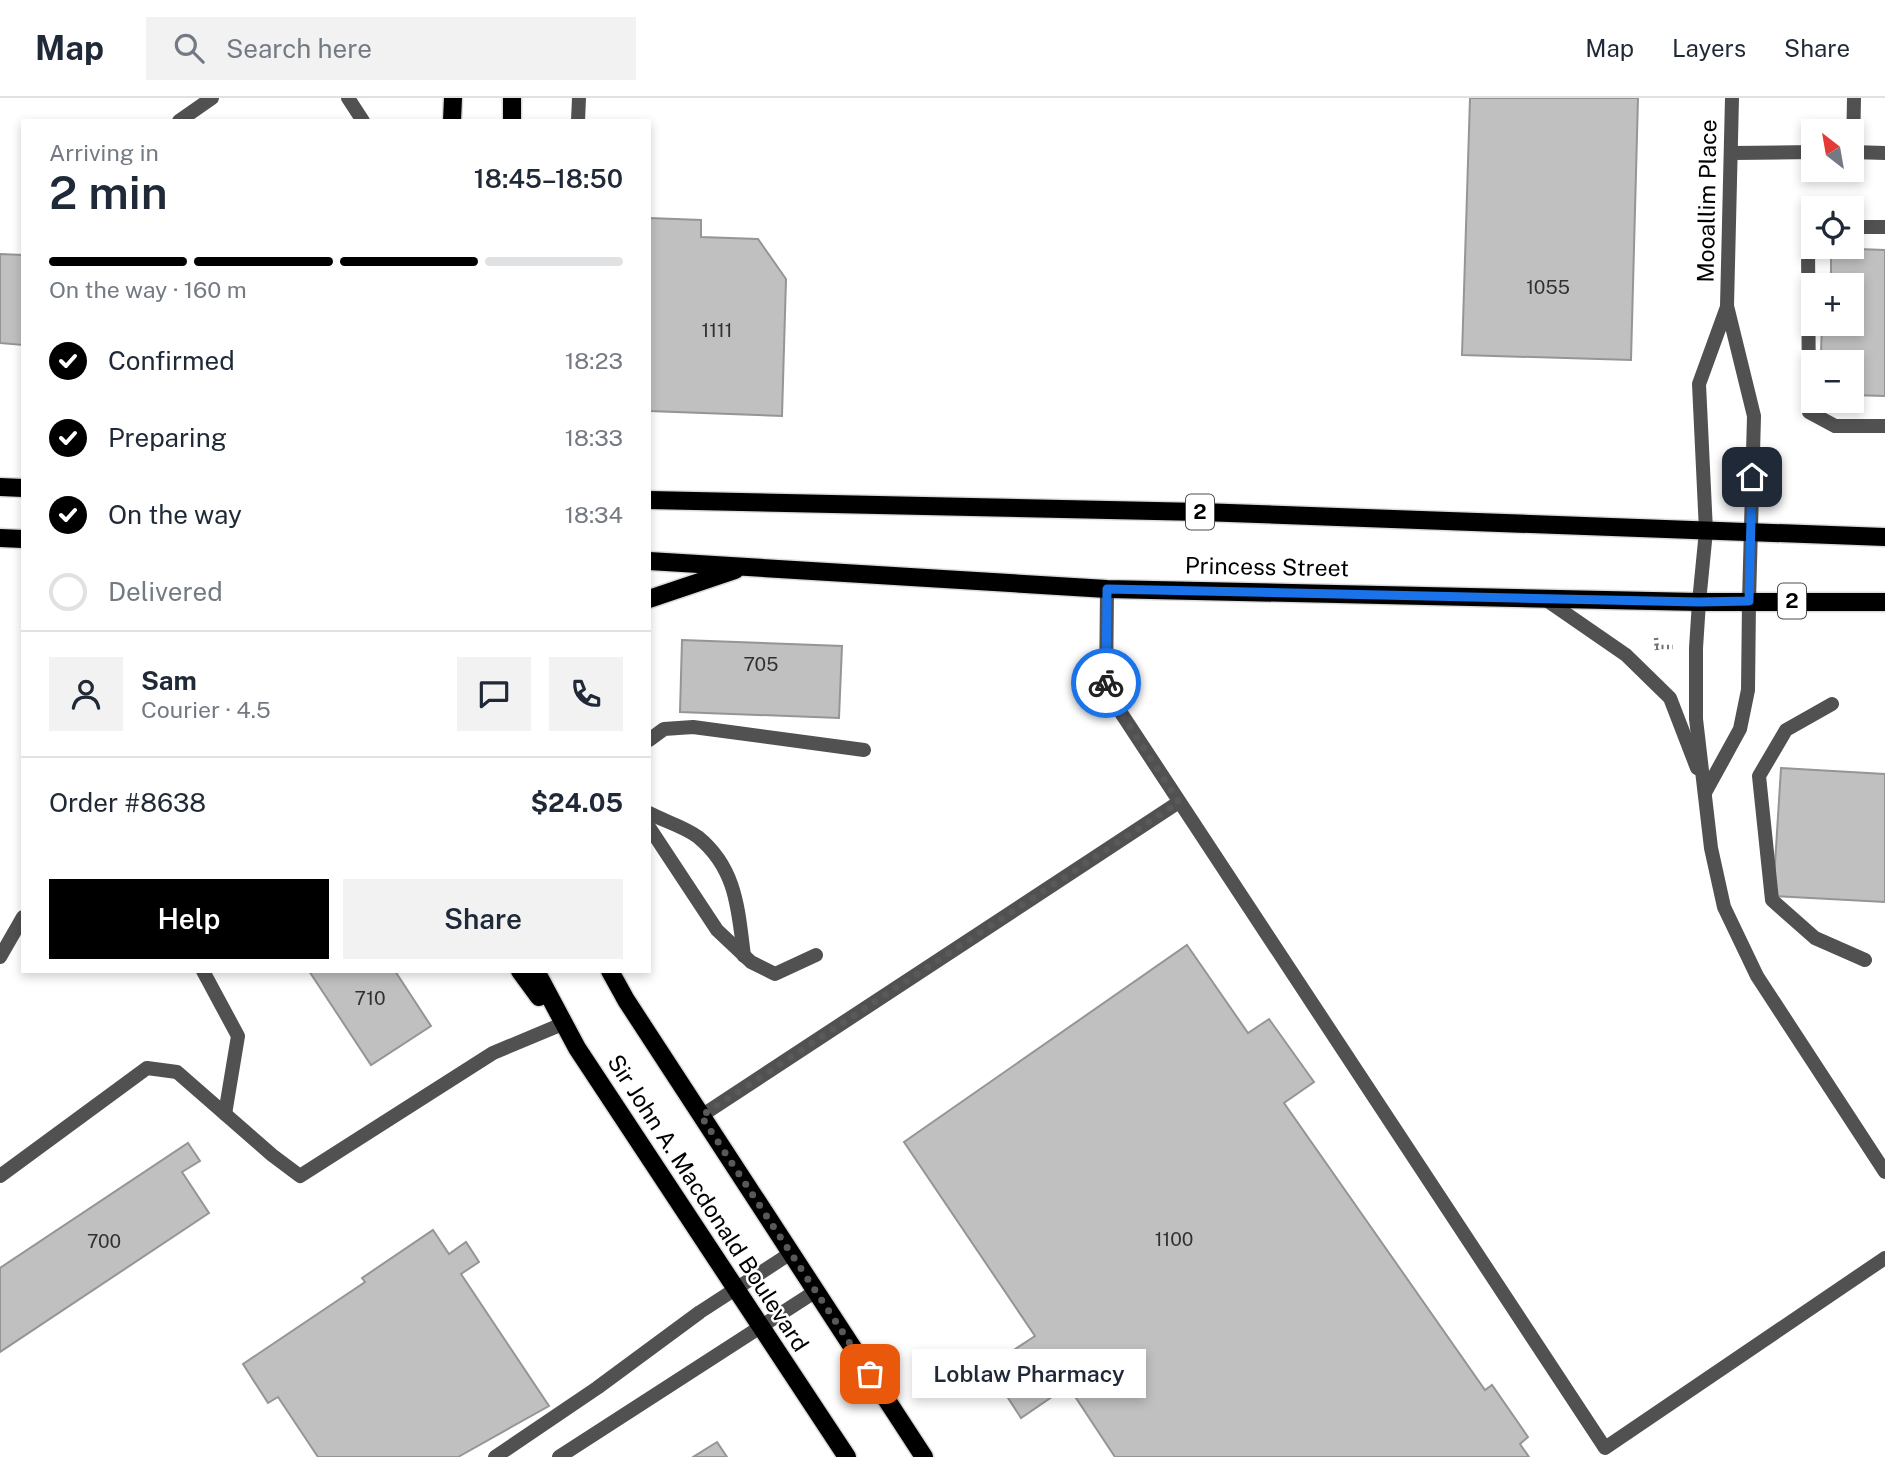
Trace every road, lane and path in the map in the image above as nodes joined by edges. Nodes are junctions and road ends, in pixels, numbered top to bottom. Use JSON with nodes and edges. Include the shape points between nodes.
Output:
{"nodes":[{"id":1,"x":348,"y":98,"type":"edge"},
{"id":2,"x":453,"y":98,"type":"edge"},
{"id":3,"x":512,"y":98,"type":"edge"},
{"id":4,"x":579,"y":98,"type":"edge"},
{"id":5,"x":1731,"y":98,"type":"edge"},
{"id":6,"x":1854,"y":98,"type":"edge"},
{"id":7,"x":212,"y":99,"type":"edge"},
{"id":8,"x":182,"y":119,"type":"edge"},
{"id":9,"x":362,"y":119,"type":"edge"},
{"id":10,"x":452,"y":119,"type":"edge"},
{"id":11,"x":512,"y":119,"type":"edge"},
{"id":12,"x":578,"y":119,"type":"edge"},
{"id":13,"x":1853,"y":119,"type":"edge"},
{"id":14,"x":1801,"y":152,"type":"edge"},
{"id":15,"x":1864,"y":152,"type":"edge"},
{"id":16,"x":1732,"y":153,"type":"junction"},
{"id":17,"x":1885,"y":153,"type":"edge"},
{"id":18,"x":1864,"y":227,"type":"edge"},
{"id":19,"x":1885,"y":227,"type":"edge"},
{"id":20,"x":1808,"y":259,"type":"edge"},
{"id":21,"x":1727,"y":306,"type":"junction"},
{"id":22,"x":1885,"y":426,"type":"edge"},
{"id":23,"x":0,"y":487,"type":"edge"},
{"id":24,"x":21,"y":488,"type":"edge"},
{"id":25,"x":651,"y":500,"type":"edge"},
{"id":26,"x":1706,"y":531,"type":"junction"},
{"id":27,"x":1751,"y":534,"type":"junction"},
{"id":28,"x":1885,"y":537,"type":"edge"},
{"id":29,"x":0,"y":538,"type":"edge"},
{"id":30,"x":21,"y":539,"type":"edge"},
{"id":31,"x":651,"y":561,"type":"edge"},
{"id":32,"x":747,"y":566,"type":"junction"},
{"id":33,"x":1107,"y":589,"type":"junction"},
{"id":34,"x":1541,"y":597,"type":"junction"},
{"id":35,"x":651,"y":598,"type":"edge"},
{"id":36,"x":1749,"y":601,"type":"junction"},
{"id":37,"x":1699,"y":602,"type":"junction"},
{"id":38,"x":1885,"y":602,"type":"edge"},
{"id":39,"x":1656,"y":638,"type":"dead end"},
{"id":40,"x":1674,"y":648,"type":"dead end"},
{"id":41,"x":1832,"y":704,"type":"dead end"},
{"id":42,"x":651,"y":739,"type":"edge"},
{"id":43,"x":864,"y":750,"type":"dead end"},
{"id":44,"x":1706,"y":791,"type":"junction"},
{"id":45,"x":1179,"y":802,"type":"junction"},
{"id":46,"x":651,"y":814,"type":"edge"},
{"id":47,"x":651,"y":830,"type":"edge"},
{"id":48,"x":21,"y":920,"type":"edge"},
{"id":49,"x":744,"y":956,"type":"junction"},
{"id":50,"x":816,"y":956,"type":"dead end"},
{"id":51,"x":0,"y":957,"type":"edge"},
{"id":52,"x":1865,"y":960,"type":"dead end"},
{"id":53,"x":204,"y":973,"type":"edge"},
{"id":54,"x":521,"y":973,"type":"edge"},
{"id":55,"x":537,"y":973,"type":"edge"},
{"id":56,"x":611,"y":973,"type":"edge"},
{"id":57,"x":560,"y":1026,"type":"junction"},
{"id":58,"x":577,"y":1048,"type":"junction"},
{"id":59,"x":225,"y":1114,"type":"junction"},
{"id":60,"x":701,"y":1116,"type":"junction"},
{"id":61,"x":1885,"y":1172,"type":"edge"},
{"id":62,"x":0,"y":1176,"type":"edge"},
{"id":63,"x":791,"y":1254,"type":"junction"},
{"id":64,"x":1885,"y":1258,"type":"edge"},
{"id":65,"x":735,"y":1290,"type":"junction"},
{"id":66,"x":816,"y":1291,"type":"junction"},
{"id":67,"x":760,"y":1328,"type":"junction"},
{"id":68,"x":495,"y":1457,"type":"edge"},
{"id":69,"x":559,"y":1457,"type":"edge"},
{"id":70,"x":847,"y":1457,"type":"edge"},
{"id":71,"x":924,"y":1457,"type":"edge"}],
"edges":[{"from":1,"to":9,"type":"street"},
{"from":2,"to":10,"type":"main road"},
{"from":3,"to":11,"type":"main road"},
{"from":4,"to":12,"type":"street"},
{"from":5,"to":16,"type":"street","name":"Mooallim Place"},
{"from":6,"to":13,"type":"street"},
{"from":7,"to":8,"type":"street"},
{"from":14,"to":16,"type":"street"},
{"from":15,"to":17,"type":"street"},
{"from":16,"to":21,"type":"street","name":"Mooallim Place"},
{"from":18,"to":19,"type":"street"},
{"from":20,"to":22,"type":"street","via":[[1809,412],[1835,426]]},
{"from":21,"to":26,"type":"street","name":"Mooallim Place","via":[[1699,384]]},
{"from":21,"to":27,"type":"street","name":"Mooallim Place","via":[[1754,416]]},
{"from":23,"to":24,"type":"main road"},
{"from":25,"to":26,"type":"main road","number":"2","via":[[1200,512]]},
{"from":26,"to":27,"type":"main road","number":"2"},
{"from":26,"to":37,"type":"street","name":"Mooallim Place"},
{"from":27,"to":28,"type":"main road","number":"2"},
{"from":27,"to":36,"type":"street","name":"Mooallim Place"},
{"from":29,"to":30,"type":"main road"},
{"from":31,"to":32,"type":"main road","name":"Princess Street","number":"2"},
{"from":32,"to":33,"type":"main road","name":"Princess Street","number":"2"},
{"from":32,"to":35,"type":"main road"},
{"from":33,"to":34,"type":"main road","name":"Princess Street","number":"2"},
{"from":33,"to":45,"type":"street","via":[[1106,690]]},
{"from":34,"to":37,"type":"main road","name":"Princess Street","number":"2"},
{"from":34,"to":44,"type":"street","via":[[1626,655],[1670,698]]},
{"from":36,"to":37,"type":"main road","name":"Princess Street","number":"2"},
{"from":36,"to":38,"type":"main road","name":"Princess Street","number":"2"},
{"from":36,"to":44,"type":"street","name":"Mooallim Place","via":[[1748,690],[1740,729]]},
{"from":37,"to":44,"type":"street","name":"Mooallim Place","via":[[1696,719]]},
{"from":39,"to":40,"type":"path","via":[[1656,647]]},
{"from":41,"to":52,"type":"street","via":[[1786,730],[1759,776],[1772,900],[1815,938]]},
{"from":42,"to":43,"type":"street","via":[[664,729],[693,727]]},
{"from":44,"to":61,"type":"street","via":[[1711,848],[1724,907],[1757,976]]},
{"from":45,"to":60,"type":"street"},
{"from":45,"to":64,"type":"street","via":[[1605,1448]]},
{"from":46,"to":49,"type":"street","via":[[697,836],[724,866],[736,895]]},
{"from":47,"to":49,"type":"street","via":[[717,930]]},
{"from":48,"to":51,"type":"street"},
{"from":49,"to":50,"type":"street","via":[[775,974]]},
{"from":53,"to":59,"type":"street","via":[[238,1036]]},
{"from":54,"to":57,"type":"main road"},
{"from":55,"to":58,"type":"main road","name":"Sir John A. Macdonald Boulevard"},
{"from":56,"to":60,"type":"main road","name":"Sir John A. Macdonald Boulevard"},
{"from":57,"to":58,"type":"main road"},
{"from":57,"to":59,"type":"street","via":[[493,1054],[300,1175]]},
{"from":58,"to":65,"type":"main road","name":"Sir John A. Macdonald Boulevard"},
{"from":59,"to":62,"type":"street","via":[[177,1072],[147,1068]]},
{"from":60,"to":63,"type":"main road","name":"Sir John A. Macdonald Boulevard"},
{"from":63,"to":65,"type":"street"},
{"from":63,"to":66,"type":"main road","name":"Sir John A. Macdonald Boulevard"},
{"from":65,"to":67,"type":"main road","name":"Sir John A. Macdonald Boulevard"},
{"from":65,"to":68,"type":"street"},
{"from":66,"to":67,"type":"street"},
{"from":66,"to":71,"type":"main road","name":"Sir John A. Macdonald Boulevard"},
{"from":67,"to":69,"type":"street"},
{"from":67,"to":70,"type":"main road","name":"Sir John A. Macdonald Boulevard"}]}
